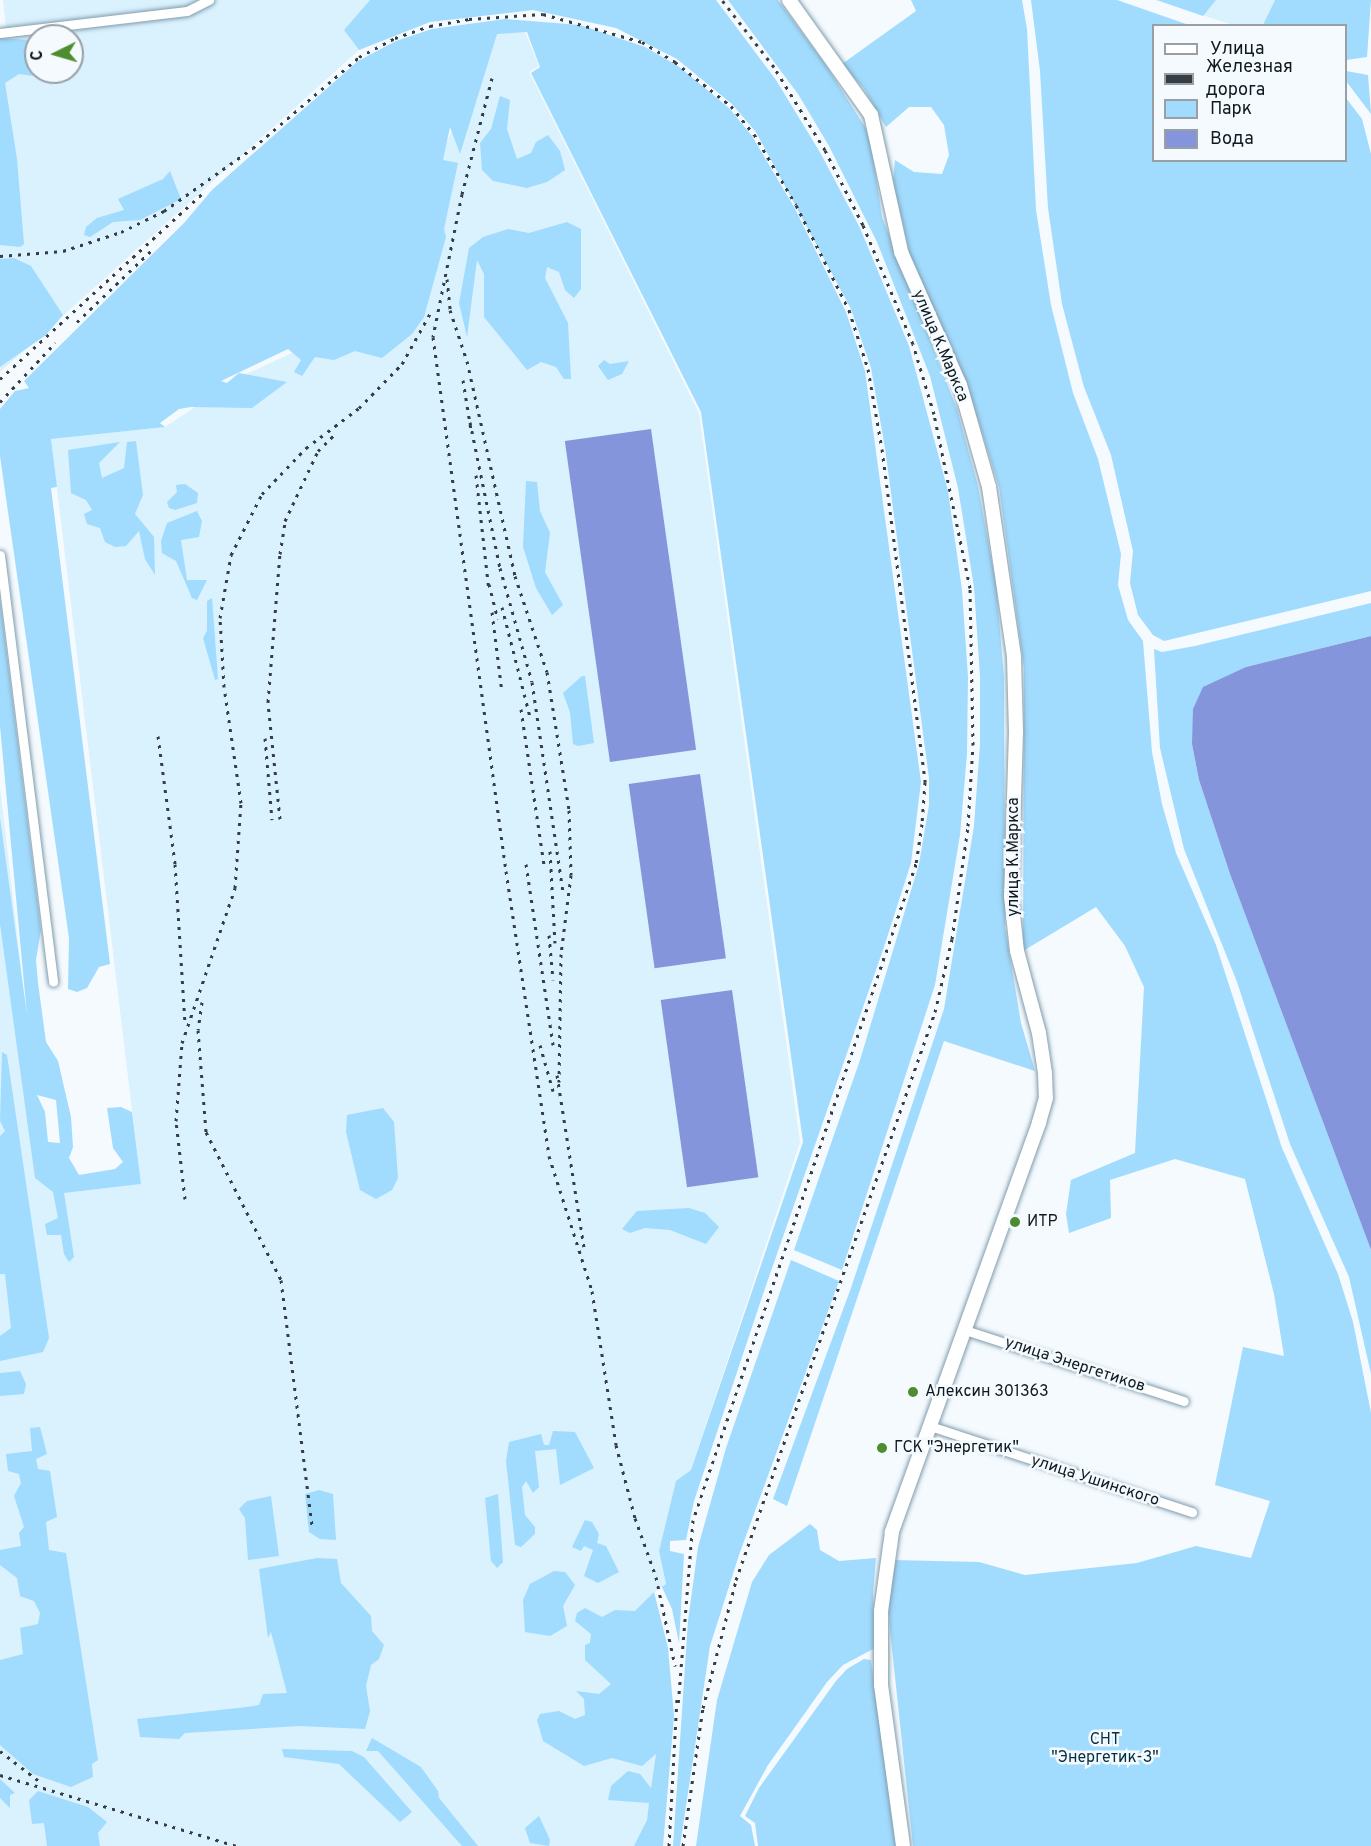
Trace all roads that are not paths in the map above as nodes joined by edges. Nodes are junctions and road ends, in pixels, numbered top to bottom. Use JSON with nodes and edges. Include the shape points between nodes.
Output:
{"nodes":[{"id":1,"x":209,"y":0,"type":"edge"},
{"id":2,"x":789,"y":0,"type":"edge"},
{"id":3,"x":0,"y":33,"type":"edge"},
{"id":4,"x":0,"y":555,"type":"edge"},
{"id":5,"x":53,"y":982,"type":"dead end"},
{"id":6,"x":965,"y":1330,"type":"junction"},
{"id":7,"x":1184,"y":1401,"type":"dead end"},
{"id":8,"x":930,"y":1426,"type":"junction"},
{"id":9,"x":1192,"y":1512,"type":"dead end"},
{"id":10,"x":903,"y":1846,"type":"edge"}],
"edges":[{"from":1,"to":3,"type":"street","via":[[187,11]]},
{"from":2,"to":6,"type":"main road","name":"улица К.Маркса","via":[[871,115],[901,252],[960,385],[989,488],[1014,657],[1011,896],[1017,951],[1039,1033],[1046,1098]]},
{"from":4,"to":5,"type":"street"},
{"from":6,"to":7,"type":"street","name":"улица Энергетиков"},
{"from":6,"to":8,"type":"main road","name":"улица К.Маркса"},
{"from":8,"to":9,"type":"street","name":"улица Ушинского"},
{"from":8,"to":10,"type":"main road","name":"улица К.Маркса","via":[[892,1532],[881,1611],[881,1685]]}]}
